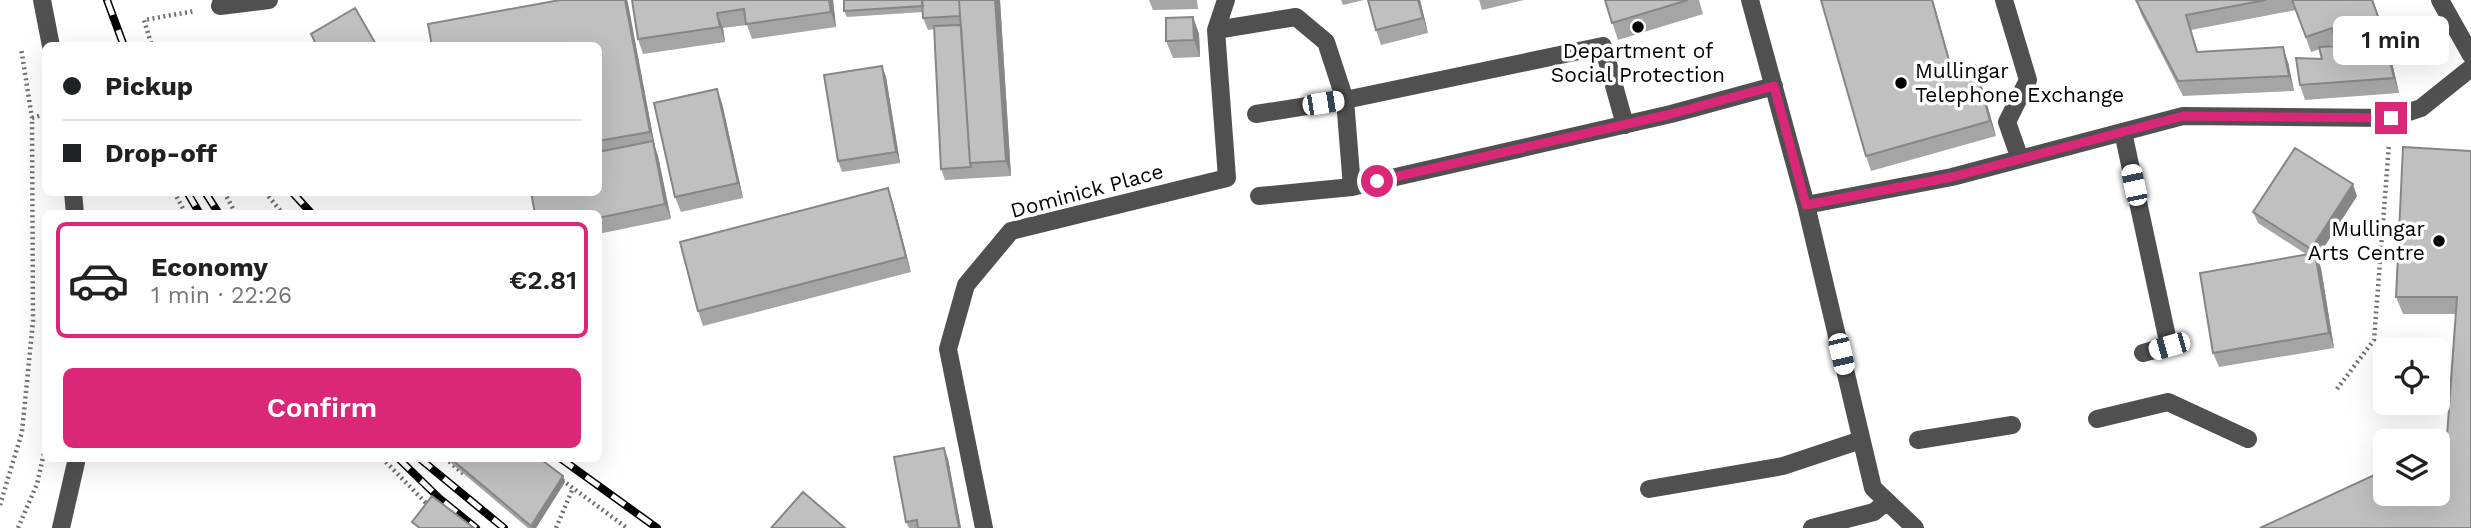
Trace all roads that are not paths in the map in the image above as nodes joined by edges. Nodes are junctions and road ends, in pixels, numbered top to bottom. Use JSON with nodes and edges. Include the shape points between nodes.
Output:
{"nodes":[{"id":1,"x":42,"y":0,"type":"edge"},
{"id":2,"x":270,"y":0,"type":"edge"},
{"id":3,"x":1226,"y":0,"type":"edge"},
{"id":4,"x":1750,"y":0,"type":"edge"},
{"id":5,"x":2004,"y":0,"type":"edge"},
{"id":6,"x":2440,"y":0,"type":"edge"},
{"id":7,"x":221,"y":3,"type":"edge"},
{"id":8,"x":1216,"y":30,"type":"junction"},
{"id":9,"x":50,"y":42,"type":"edge"},
{"id":10,"x":2471,"y":55,"type":"edge"},
{"id":11,"x":2471,"y":68,"type":"edge"},
{"id":12,"x":1774,"y":86,"type":"junction"},
{"id":13,"x":1345,"y":100,"type":"junction"},
{"id":14,"x":1256,"y":114,"type":"dead end"},
{"id":15,"x":1625,"y":125,"type":"junction"},
{"id":16,"x":2123,"y":132,"type":"junction"},
{"id":17,"x":2020,"y":159,"type":"junction"},
{"id":18,"x":1352,"y":187,"type":"junction"},
{"id":19,"x":1259,"y":196,"type":"dead end"},
{"id":20,"x":1806,"y":205,"type":"junction"},
{"id":21,"x":2144,"y":353,"type":"dead end"},
{"id":22,"x":2097,"y":419,"type":"dead end"},
{"id":23,"x":2012,"y":425,"type":"dead end"},
{"id":24,"x":2248,"y":439,"type":"dead end"},
{"id":25,"x":1861,"y":440,"type":"junction"},
{"id":26,"x":1917,"y":440,"type":"dead end"},
{"id":27,"x":76,"y":462,"type":"edge"},
{"id":28,"x":1649,"y":489,"type":"dead end"},
{"id":29,"x":1887,"y":501,"type":"junction"},
{"id":30,"x":61,"y":528,"type":"edge"},
{"id":31,"x":984,"y":528,"type":"edge"},
{"id":32,"x":1812,"y":528,"type":"edge"},
{"id":33,"x":1915,"y":528,"type":"edge"}],
"edges":[{"from":1,"to":9,"type":"street"},
{"from":2,"to":7,"type":"street"},
{"from":3,"to":8,"type":"street","name":"Dominick Place"},
{"from":4,"to":12,"type":"street"},
{"from":5,"to":17,"type":"street","via":[[2028,80],[2007,122]]},
{"from":6,"to":10,"type":"street"},
{"from":8,"to":13,"type":"street","via":[[1296,17],[1325,42]]},
{"from":8,"to":31,"type":"street","name":"Dominick Place","via":[[1227,177],[1011,231],[966,285],[948,349]]},
{"from":11,"to":16,"type":"street","via":[[2421,108],[2391,118],[2183,116]]},
{"from":12,"to":15,"type":"street"},
{"from":12,"to":20,"type":"street"},
{"from":13,"to":14,"type":"street"},
{"from":13,"to":15,"type":"street","via":[[1603,46]]},
{"from":13,"to":18,"type":"street"},
{"from":15,"to":18,"type":"street"},
{"from":16,"to":17,"type":"street"},
{"from":16,"to":21,"type":"street","via":[[2169,346]]},
{"from":17,"to":20,"type":"street"},
{"from":18,"to":19,"type":"street"},
{"from":20,"to":25,"type":"street"},
{"from":22,"to":24,"type":"street","via":[[2168,402]]},
{"from":23,"to":26,"type":"street"},
{"from":25,"to":28,"type":"street","via":[[1783,466]]},
{"from":25,"to":29,"type":"street","via":[[1873,488]]},
{"from":27,"to":30,"type":"street"},
{"from":29,"to":32,"type":"street","via":[[1874,512]]},
{"from":29,"to":33,"type":"street"}]}
